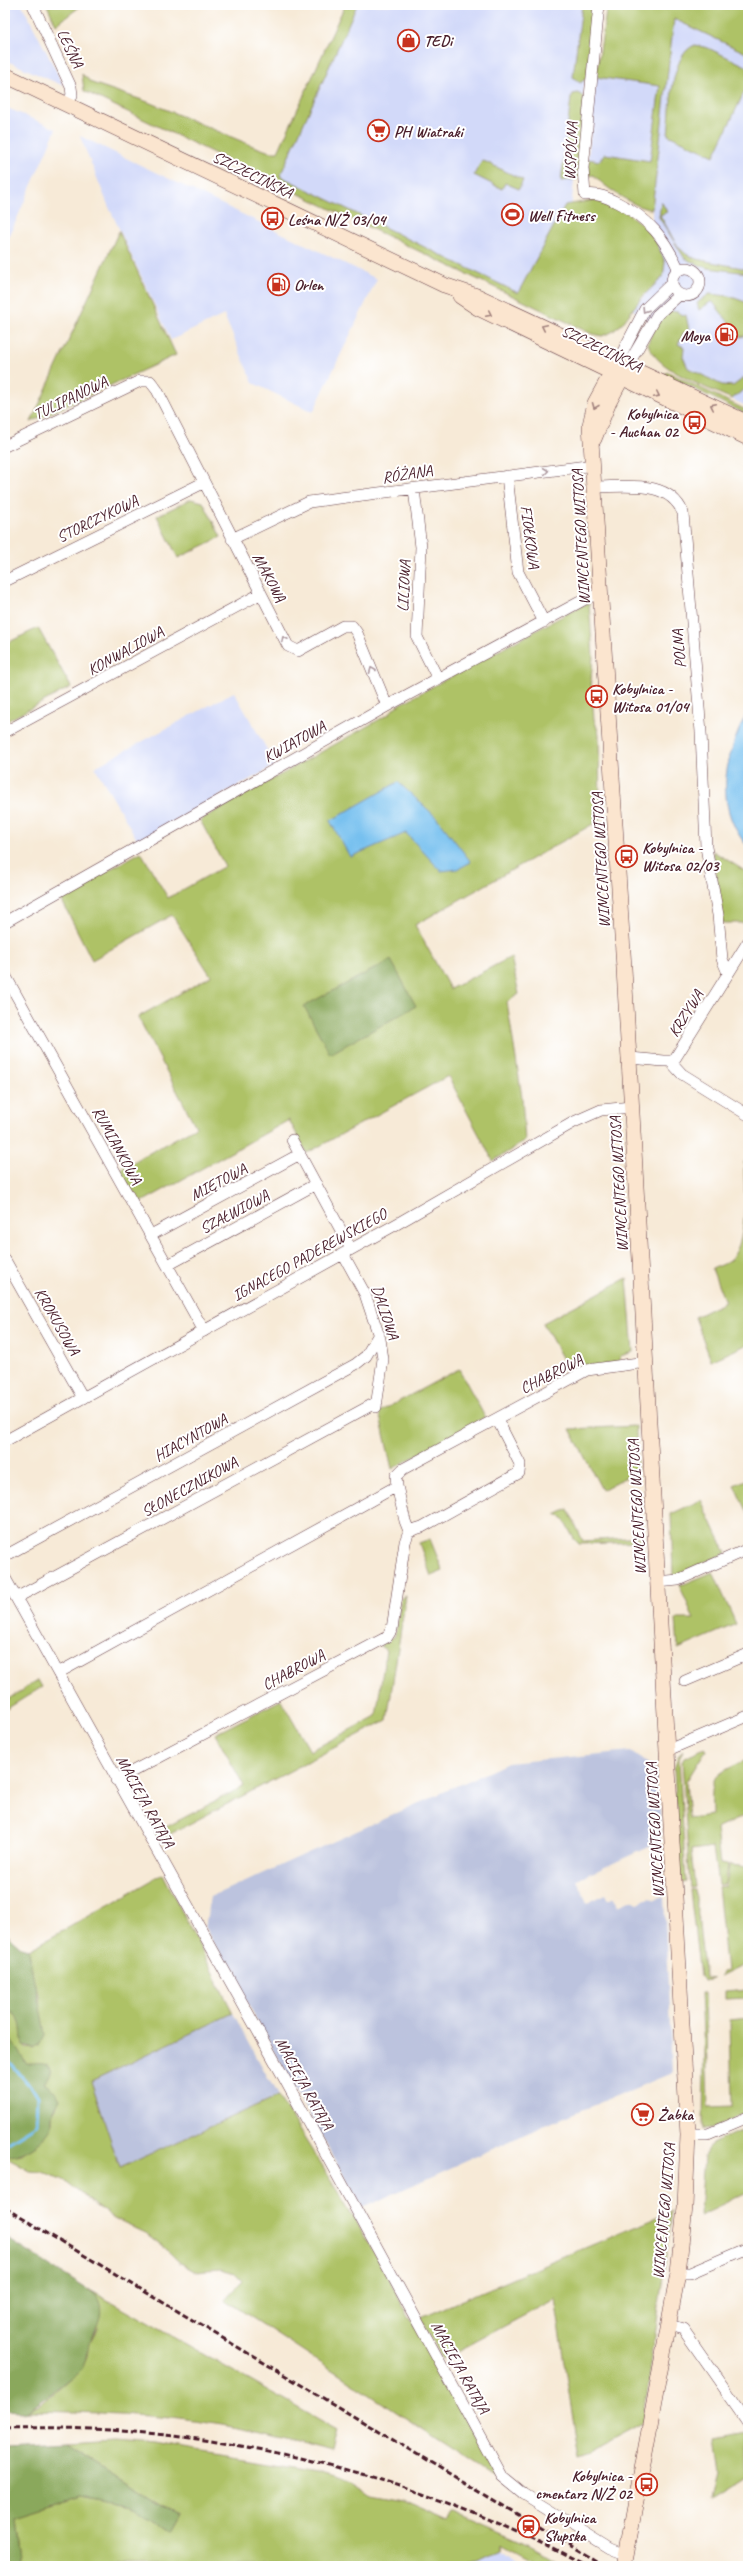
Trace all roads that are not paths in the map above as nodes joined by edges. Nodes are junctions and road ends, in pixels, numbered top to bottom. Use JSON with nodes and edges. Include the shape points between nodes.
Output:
{"nodes":[{"id":1,"x":33,"y":5,"type":"edge"},
{"id":2,"x":599,"y":5,"type":"edge"},
{"id":3,"x":5,"y":75,"type":"edge"},
{"id":4,"x":67,"y":104,"type":"junction"},
{"id":5,"x":679,"y":270,"type":"junction"},
{"id":6,"x":672,"y":283,"type":"junction"},
{"id":7,"x":679,"y":295,"type":"junction"},
{"id":8,"x":620,"y":369,"type":"junction"},
{"id":9,"x":150,"y":381,"type":"joint"},
{"id":10,"x":748,"y":423,"type":"edge"},
{"id":11,"x":748,"y":438,"type":"edge"},
{"id":12,"x":5,"y":446,"type":"edge"},
{"id":13,"x":594,"y":465,"type":"junction"},
{"id":14,"x":507,"y":476,"type":"junction"},
{"id":15,"x":203,"y":483,"type":"junction"},
{"id":16,"x":595,"y":488,"type":"junction"},
{"id":17,"x":414,"y":489,"type":"junction"},
{"id":18,"x":232,"y":539,"type":"junction"},
{"id":19,"x":5,"y":581,"type":"edge"},
{"id":20,"x":260,"y":594,"type":"junction"},
{"id":21,"x":601,"y":594,"type":"junction"},
{"id":22,"x":544,"y":622,"type":"junction"},
{"id":23,"x":438,"y":679,"type":"junction"},
{"id":24,"x":387,"y":706,"type":"junction"},
{"id":25,"x":5,"y":732,"type":"edge"},
{"id":26,"x":5,"y":922,"type":"edge"},
{"id":27,"x":748,"y":942,"type":"edge"},
{"id":28,"x":728,"y":973,"type":"junction"},
{"id":29,"x":5,"y":975,"type":"edge"},
{"id":30,"x":628,"y":1058,"type":"junction"},
{"id":31,"x":671,"y":1062,"type":"junction"},
{"id":32,"x":631,"y":1107,"type":"junction"},
{"id":33,"x":748,"y":1115,"type":"edge"},
{"id":34,"x":292,"y":1140,"type":"dead end"},
{"id":35,"x":300,"y":1154,"type":"junction"},
{"id":36,"x":316,"y":1184,"type":"junction"},
{"id":37,"x":151,"y":1235,"type":"junction"},
{"id":38,"x":347,"y":1252,"type":"junction"},
{"id":39,"x":5,"y":1260,"type":"edge"},
{"id":40,"x":168,"y":1265,"type":"junction"},
{"id":41,"x":204,"y":1331,"type":"junction"},
{"id":42,"x":379,"y":1334,"type":"junction"},
{"id":43,"x":646,"y":1362,"type":"junction"},
{"id":44,"x":83,"y":1398,"type":"junction"},
{"id":45,"x":377,"y":1404,"type":"joint"},
{"id":46,"x":497,"y":1419,"type":"junction"},
{"id":47,"x":5,"y":1441,"type":"edge"},
{"id":48,"x":396,"y":1486,"type":"junction"},
{"id":49,"x":409,"y":1531,"type":"junction"},
{"id":50,"x":748,"y":1549,"type":"edge"},
{"id":51,"x":5,"y":1556,"type":"edge"},
{"id":52,"x":5,"y":1578,"type":"edge"},
{"id":53,"x":658,"y":1582,"type":"junction"},
{"id":54,"x":16,"y":1598,"type":"junction"},
{"id":55,"x":748,"y":1654,"type":"edge"},
{"id":56,"x":58,"y":1673,"type":"junction"},
{"id":57,"x":685,"y":1682,"type":"dead end"},
{"id":58,"x":748,"y":1716,"type":"edge"},
{"id":59,"x":668,"y":1750,"type":"junction"},
{"id":60,"x":116,"y":1780,"type":"junction"},
{"id":61,"x":748,"y":2117,"type":"edge"},
{"id":62,"x":688,"y":2134,"type":"junction"},
{"id":63,"x":748,"y":2248,"type":"edge"},
{"id":64,"x":678,"y":2273,"type":"junction"},
{"id":65,"x":669,"y":2325,"type":"junction"},
{"id":66,"x":748,"y":2422,"type":"edge"},
{"id":67,"x":625,"y":2560,"type":"edge"}],
"edges":[{"from":1,"to":4,"type":"street","name":"LEŚNA","via":[[71,86],[72,95]]},
{"from":2,"to":5,"type":"street","name":"WSPÓLNA","via":[[583,168],[585,195],[604,196],[635,212],[652,225],[667,246]]},
{"from":3,"to":4,"type":"street","name":"SZCZECIŃSKA"},
{"from":4,"to":8,"type":"street","name":"SZCZECIŃSKA","via":[[444,285],[478,308]]},
{"from":5,"to":6,"type":"street"},
{"from":5,"to":7,"type":"street","via":[[692,269],[701,282],[695,294],[686,297]]},
{"from":6,"to":7,"type":"street"},
{"from":6,"to":8,"type":"street","one_way":true,"via":[[645,309]]},
{"from":7,"to":8,"type":"street","via":[[657,315]]},
{"from":10,"to":8,"type":"street","name":"SZCZECIŃSKA","one_way":true},
{"from":8,"to":11,"type":"street","name":"SZCZECIŃSKA","one_way":true},
{"from":8,"to":13,"type":"street","name":"WINCENTEGO WITOSA","via":[[593,441]]},
{"from":9,"to":12,"type":"street","name":"TULIPANOWA","via":[[140,381]]},
{"from":9,"to":15,"type":"street","name":"MAKOWA","via":[[157,390]]},
{"from":14,"to":13,"type":"street","name":"RÓŻANA","one_way":true},
{"from":13,"to":16,"type":"street","name":"WINCENTEGO WITOSA"},
{"from":14,"to":17,"type":"street","name":"RÓŻANA"},
{"from":14,"to":22,"type":"street","name":"FIOŁKOWA","via":[[518,572]]},
{"from":15,"to":18,"type":"street","name":"MAKOWA"},
{"from":15,"to":19,"type":"street","name":"STORCZYKOWA"},
{"from":16,"to":21,"type":"street","name":"WINCENTEGO WITOSA"},
{"from":16,"to":28,"type":"street","name":"POLNA","via":[[645,486],[673,497],[683,513],[701,732],[706,847],[718,914],[722,959]]},
{"from":17,"to":18,"type":"street","name":"RÓŻANA","via":[[309,502]]},
{"from":17,"to":23,"type":"street","name":"LILIOWA","via":[[420,547],[417,637]]},
{"from":18,"to":20,"type":"street","name":"MAKOWA"},
{"from":24,"to":20,"type":"street","name":"MAKOWA","one_way":true,"via":[[355,628],[343,626],[294,651],[288,646]]},
{"from":20,"to":25,"type":"street","name":"KONWALIOWA"},
{"from":21,"to":22,"type":"street","name":"KWIATOWA","via":[[589,597]]},
{"from":21,"to":30,"type":"street","name":"WINCENTEGO WITOSA"},
{"from":22,"to":23,"type":"street","name":"KWIATOWA"},
{"from":23,"to":24,"type":"street","name":"KWIATOWA"},
{"from":24,"to":26,"type":"street","name":"KWIATOWA"},
{"from":27,"to":28,"type":"street","name":"KRZYWA"},
{"from":28,"to":31,"type":"street","name":"KRZYWA","via":[[677,1057]]},
{"from":29,"to":37,"type":"street","name":"RUMIANKOWA"},
{"from":30,"to":31,"type":"street"},
{"from":30,"to":32,"type":"street","name":"WINCENTEGO WITOSA"},
{"from":31,"to":33,"type":"street","via":[[682,1074]]},
{"from":32,"to":38,"type":"street","name":"IGNACEGO PADEREWSKIEGO","via":[[601,1110],[574,1122]]},
{"from":32,"to":43,"type":"street","name":"WINCENTEGO WITOSA"},
{"from":34,"to":35,"type":"street","name":"DALIOWA"},
{"from":35,"to":36,"type":"street","name":"DALIOWA"},
{"from":35,"to":37,"type":"street","name":"MIĘTOWA"},
{"from":36,"to":38,"type":"street","name":"DALIOWA"},
{"from":36,"to":40,"type":"street","name":"SZAŁWIOWA"},
{"from":37,"to":40,"type":"street","name":"RUMIANKOWA"},
{"from":38,"to":41,"type":"street","name":"IGNACEGO PADEREWSKIEGO"},
{"from":38,"to":42,"type":"street","name":"DALIOWA"},
{"from":39,"to":44,"type":"street","name":"KROKUSOWA"},
{"from":40,"to":41,"type":"street","name":"RUMIANKOWA"},
{"from":41,"to":44,"type":"street","name":"IGNACEGO PADEREWSKIEGO"},
{"from":42,"to":45,"type":"street","name":"DALIOWA","via":[[383,1359]]},
{"from":42,"to":51,"type":"street","name":"HIACYNTOWA","via":[[366,1356],[356,1364]]},
{"from":43,"to":46,"type":"street","name":"CHABROWA","via":[[587,1370]]},
{"from":43,"to":53,"type":"street","name":"WINCENTEGO WITOSA"},
{"from":44,"to":47,"type":"street","name":"IGNACEGO PADEREWSKIEGO"},
{"from":45,"to":54,"type":"street","name":"SŁONECZNIKOWA"},
{"from":46,"to":48,"type":"street","name":"CHABROWA","via":[[403,1469],[396,1476]]},
{"from":46,"to":49,"type":"street","via":[[520,1464],[519,1473],[422,1527]]},
{"from":48,"to":49,"type":"street","via":[[404,1522]]},
{"from":48,"to":56,"type":"street"},
{"from":49,"to":60,"type":"street","name":"CHABROWA","via":[[405,1542],[392,1629],[387,1637]]},
{"from":50,"to":53,"type":"street","via":[[678,1580]]},
{"from":52,"to":54,"type":"street","name":"MACIEJA RATAJA"},
{"from":53,"to":59,"type":"street","name":"WINCENTEGO WITOSA"},
{"from":54,"to":56,"type":"street","name":"MACIEJA RATAJA"},
{"from":55,"to":57,"type":"street"},
{"from":56,"to":60,"type":"street","name":"MACIEJA RATAJA"},
{"from":58,"to":59,"type":"street"},
{"from":59,"to":62,"type":"street","name":"WINCENTEGO WITOSA"},
{"from":60,"to":67,"type":"street","name":"MACIEJA RATAJA","via":[[283,2076],[502,2476],[537,2502],[617,2552]]},
{"from":61,"to":62,"type":"street","via":[[708,2134]]},
{"from":62,"to":64,"type":"street","name":"WINCENTEGO WITOSA","via":[[685,2207]]},
{"from":63,"to":64,"type":"street","via":[[690,2273]]},
{"from":64,"to":65,"type":"street","name":"WINCENTEGO WITOSA"},
{"from":65,"to":66,"type":"street","via":[[682,2329]]},
{"from":65,"to":67,"type":"street","name":"WINCENTEGO WITOSA"}]}
